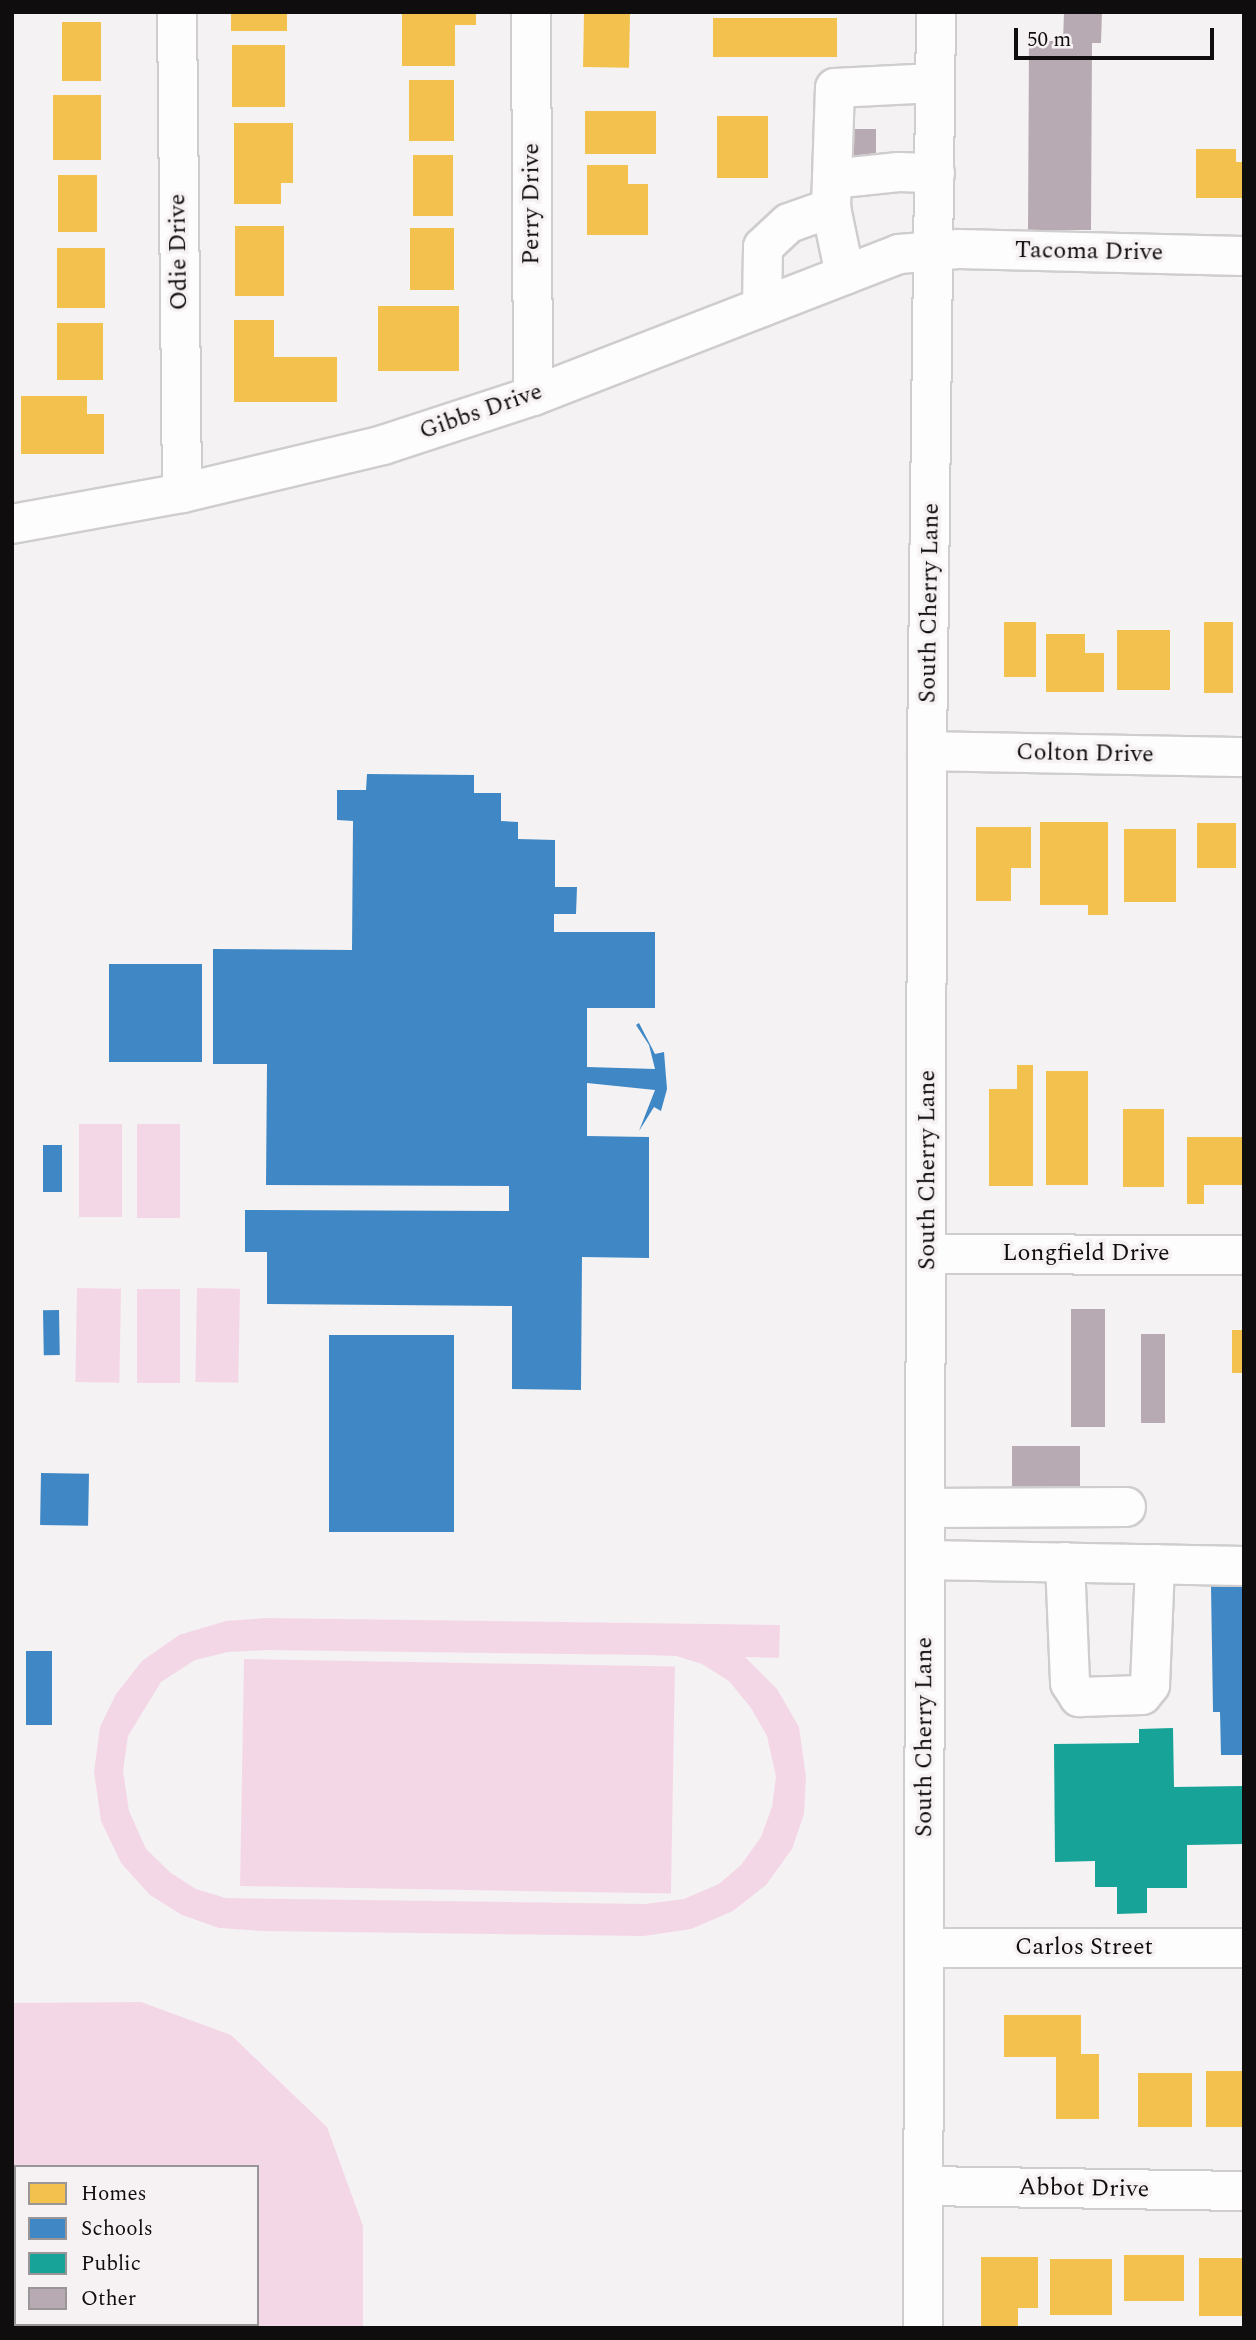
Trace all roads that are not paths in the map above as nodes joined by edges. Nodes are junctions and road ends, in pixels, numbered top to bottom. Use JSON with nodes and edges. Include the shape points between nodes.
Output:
{"nodes":[{"id":1,"x":177,"y":12,"type":"edge"},
{"id":2,"x":531,"y":12,"type":"edge"},
{"id":3,"x":936,"y":12,"type":"edge"},
{"id":4,"x":935,"y":83,"type":"junction"},
{"id":5,"x":935,"y":173,"type":"junction"},
{"id":6,"x":832,"y":194,"type":"junction"},
{"id":7,"x":934,"y":250,"type":"junction"},
{"id":8,"x":1244,"y":256,"type":"edge"},
{"id":9,"x":845,"y":275,"type":"junction"},
{"id":10,"x":762,"y":307,"type":"junction"},
{"id":11,"x":533,"y":396,"type":"junction"},
{"id":12,"x":182,"y":493,"type":"junction"},
{"id":13,"x":12,"y":524,"type":"edge"},
{"id":14,"x":927,"y":751,"type":"junction"},
{"id":15,"x":1244,"y":757,"type":"edge"},
{"id":16,"x":928,"y":1254,"type":"junction"},
{"id":17,"x":1244,"y":1255,"type":"edge"},
{"id":18,"x":1126,"y":1507,"type":"dead end"},
{"id":19,"x":926,"y":1508,"type":"junction"},
{"id":20,"x":926,"y":1560,"type":"junction"},
{"id":21,"x":1065,"y":1562,"type":"junction"},
{"id":22,"x":1155,"y":1564,"type":"junction"},
{"id":23,"x":1244,"y":1566,"type":"edge"},
{"id":24,"x":925,"y":1948,"type":"junction"},
{"id":25,"x":1244,"y":1948,"type":"edge"},
{"id":26,"x":924,"y":2186,"type":"junction"},
{"id":27,"x":1244,"y":2191,"type":"edge"},
{"id":28,"x":923,"y":2328,"type":"edge"}],
"edges":[{"from":1,"to":12,"type":"street","name":"Odie Drive"},
{"from":2,"to":11,"type":"street","name":"Perry Drive"},
{"from":3,"to":4,"type":"street","name":"South Cherry Lane"},
{"from":4,"to":5,"type":"street","name":"South Cherry Lane"},
{"from":4,"to":6,"type":"street","via":[[835,88]]},
{"from":5,"to":6,"type":"street","via":[[899,172]]},
{"from":5,"to":7,"type":"street","name":"South Cherry Lane"},
{"from":6,"to":9,"type":"street"},
{"from":6,"to":10,"type":"street","via":[[763,247]]},
{"from":7,"to":8,"type":"street","name":"Tacoma Drive"},
{"from":7,"to":9,"type":"street","name":"Gibbs Drive","via":[[900,254]]},
{"from":7,"to":14,"type":"street","name":"South Cherry Lane"},
{"from":9,"to":10,"type":"street","name":"Gibbs Drive"},
{"from":10,"to":11,"type":"street","name":"Gibbs Drive"},
{"from":11,"to":12,"type":"street","name":"Gibbs Drive","via":[[383,445]]},
{"from":12,"to":13,"type":"street","name":"Gibbs Drive"},
{"from":14,"to":15,"type":"street","name":"Colton Drive"},
{"from":14,"to":16,"type":"street","name":"South Cherry Lane"},
{"from":16,"to":17,"type":"street","name":"Longfield Drive"},
{"from":16,"to":19,"type":"street","name":"South Cherry Lane"},
{"from":18,"to":19,"type":"street"},
{"from":19,"to":20,"type":"street","name":"South Cherry Lane"},
{"from":20,"to":21,"type":"street"},
{"from":20,"to":24,"type":"street","name":"South Cherry Lane"},
{"from":21,"to":22,"type":"street"},
{"from":21,"to":22,"type":"street","via":[[1070,1683],[1079,1696],[1142,1695],[1150,1685]]},
{"from":22,"to":23,"type":"street"},
{"from":24,"to":25,"type":"street","name":"Carlos Street"},
{"from":24,"to":26,"type":"street","name":"South Cherry Lane"},
{"from":26,"to":27,"type":"street","name":"Abbot Drive"},
{"from":26,"to":28,"type":"street","name":"South Cherry Lane"}]}
